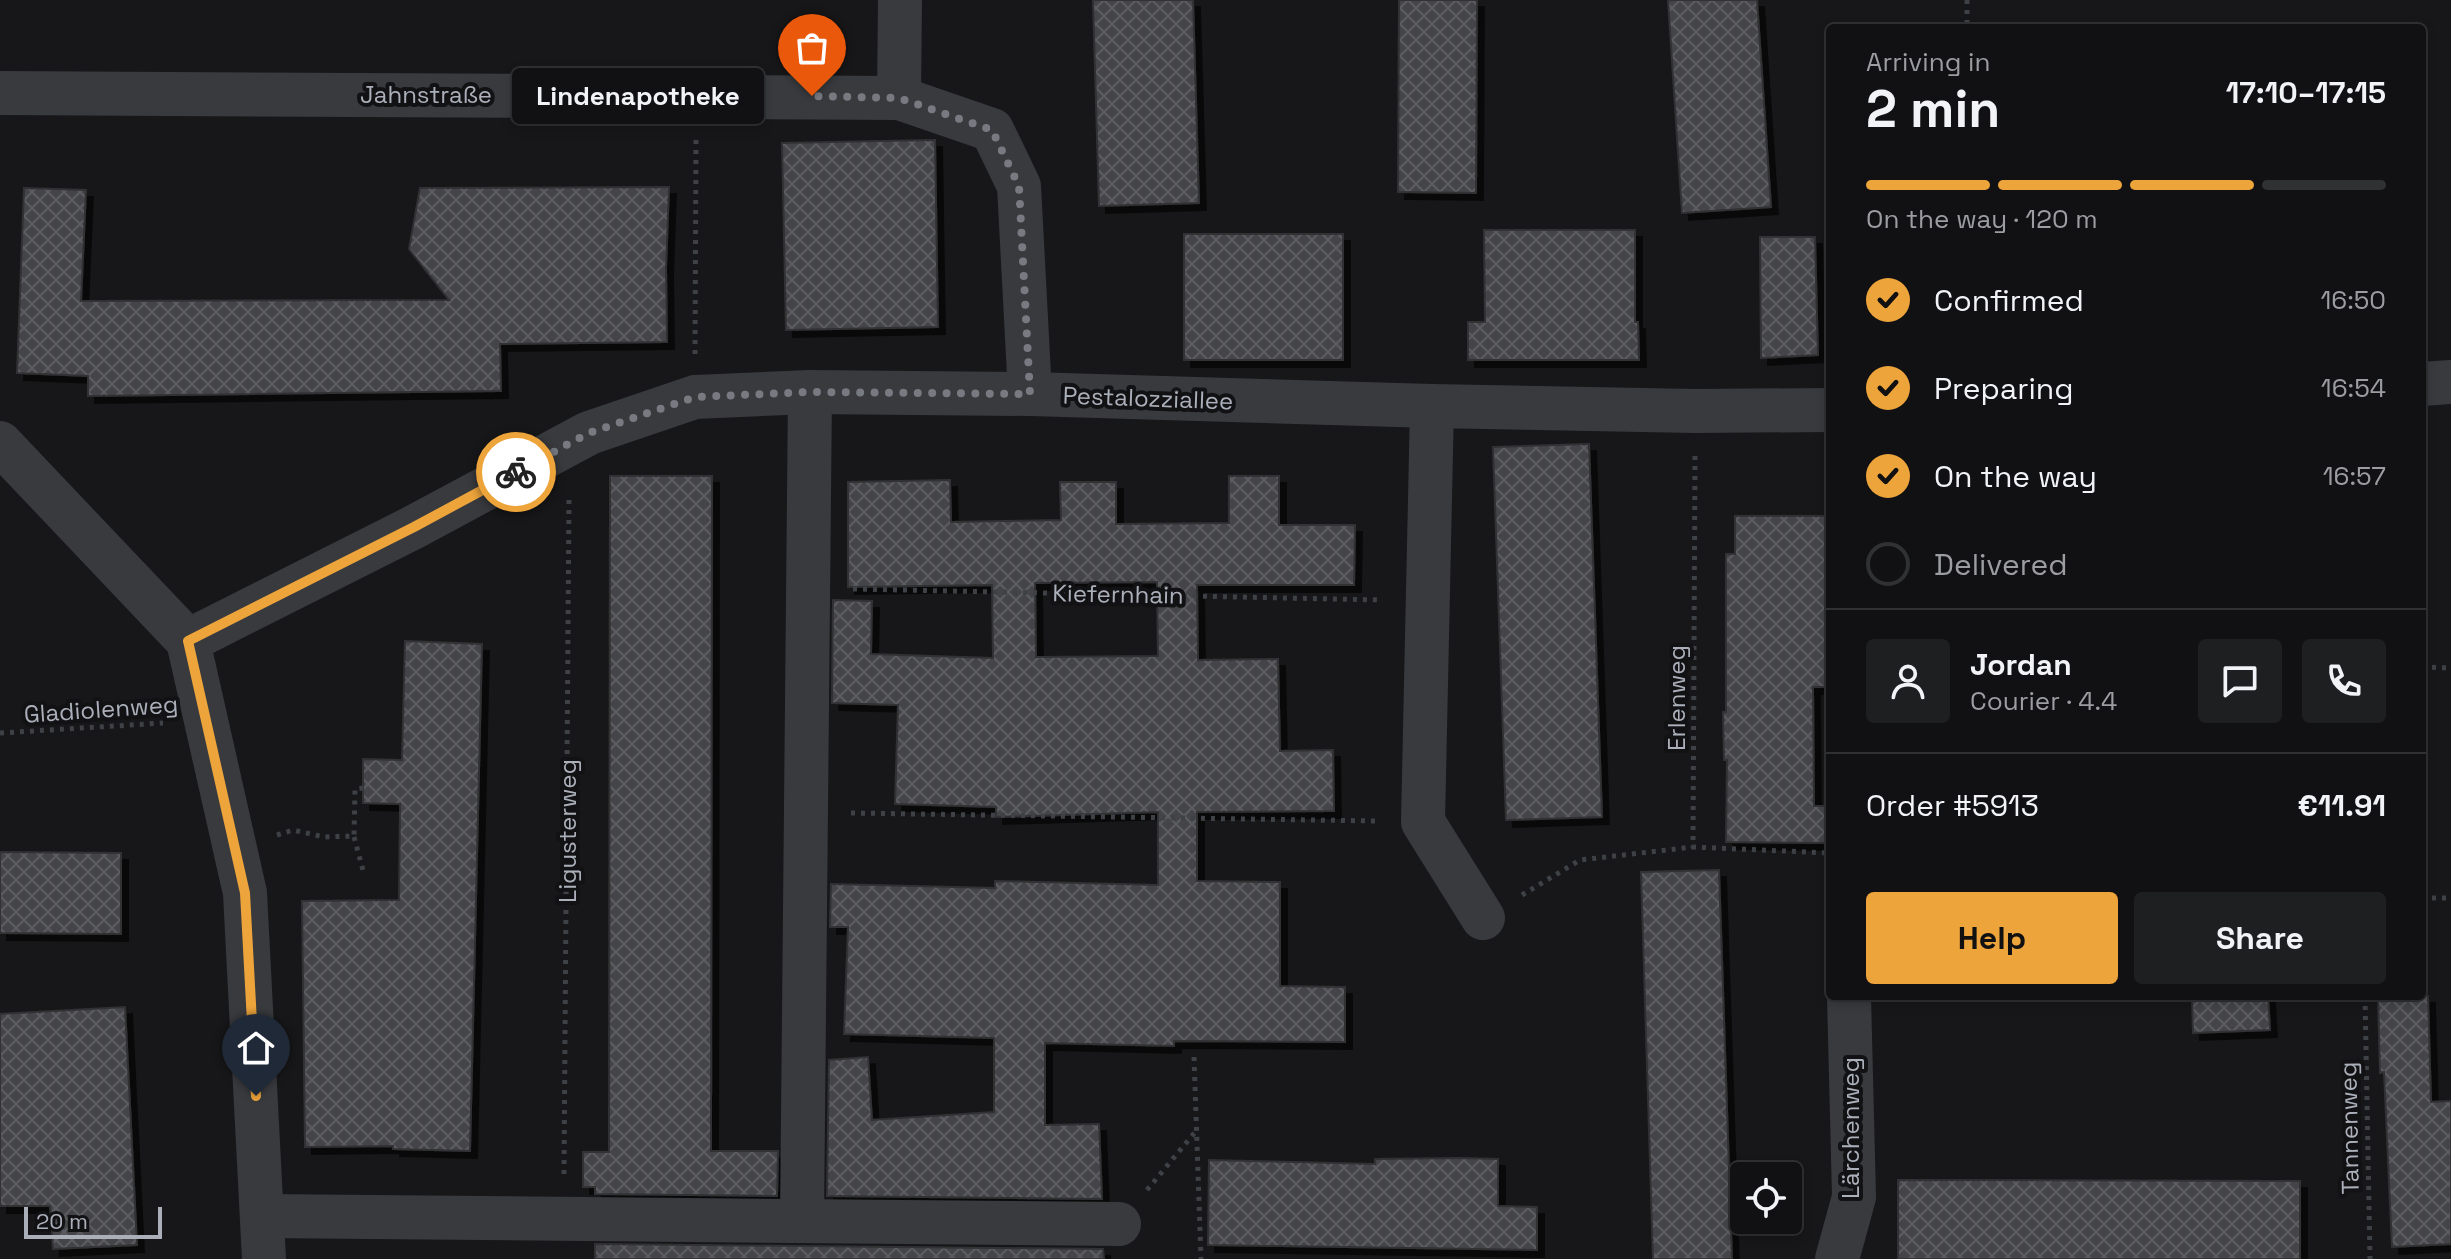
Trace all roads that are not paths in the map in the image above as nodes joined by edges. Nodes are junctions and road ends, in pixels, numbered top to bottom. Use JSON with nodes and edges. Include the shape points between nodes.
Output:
{"nodes":[{"id":1,"x":900,"y":0,"type":"edge"},
{"id":2,"x":0,"y":93,"type":"edge"},
{"id":3,"x":899,"y":98,"type":"junction"},
{"id":4,"x":2451,"y":382,"type":"edge"},
{"id":5,"x":2426,"y":384,"type":"edge"},
{"id":6,"x":810,"y":392,"type":"junction"},
{"id":7,"x":1030,"y":394,"type":"junction"},
{"id":8,"x":1432,"y":406,"type":"junction"},
{"id":9,"x":1826,"y":410,"type":"edge"},
{"id":10,"x":0,"y":443,"type":"edge"},
{"id":11,"x":188,"y":641,"type":"junction"},
{"id":12,"x":1483,"y":918,"type":"road end"},
{"id":13,"x":1849,"y":1000,"type":"edge"},
{"id":14,"x":262,"y":1216,"type":"junction"},
{"id":15,"x":802,"y":1221,"type":"junction"},
{"id":16,"x":1119,"y":1224,"type":"road end"},
{"id":17,"x":264,"y":1259,"type":"edge"},
{"id":18,"x":1837,"y":1259,"type":"edge"}],
"edges":[{"from":1,"to":3,"type":"street"},
{"from":2,"to":3,"type":"street","name":"Jahnstraße"},
{"from":3,"to":7,"type":"street","name":"Jahnstraße","via":[[992,130],[1019,186]]},
{"from":4,"to":5,"type":"street"},
{"from":6,"to":7,"type":"street","name":"Pestalozziallee"},
{"from":6,"to":11,"type":"street","name":"Pestalozziallee","via":[[695,397],[589,433]]},
{"from":6,"to":15,"type":"street"},
{"from":7,"to":8,"type":"street","name":"Pestalozziallee"},
{"from":8,"to":9,"type":"street","name":"Pestalozziallee"},
{"from":8,"to":12,"type":"street","via":[[1423,822]]},
{"from":10,"to":11,"type":"street"},
{"from":11,"to":14,"type":"street","via":[[245,893]]},
{"from":13,"to":18,"type":"street","name":"Lärchenweg","via":[[1854,1197]]},
{"from":14,"to":15,"type":"street"},
{"from":14,"to":17,"type":"street"},
{"from":15,"to":16,"type":"street"}]}
